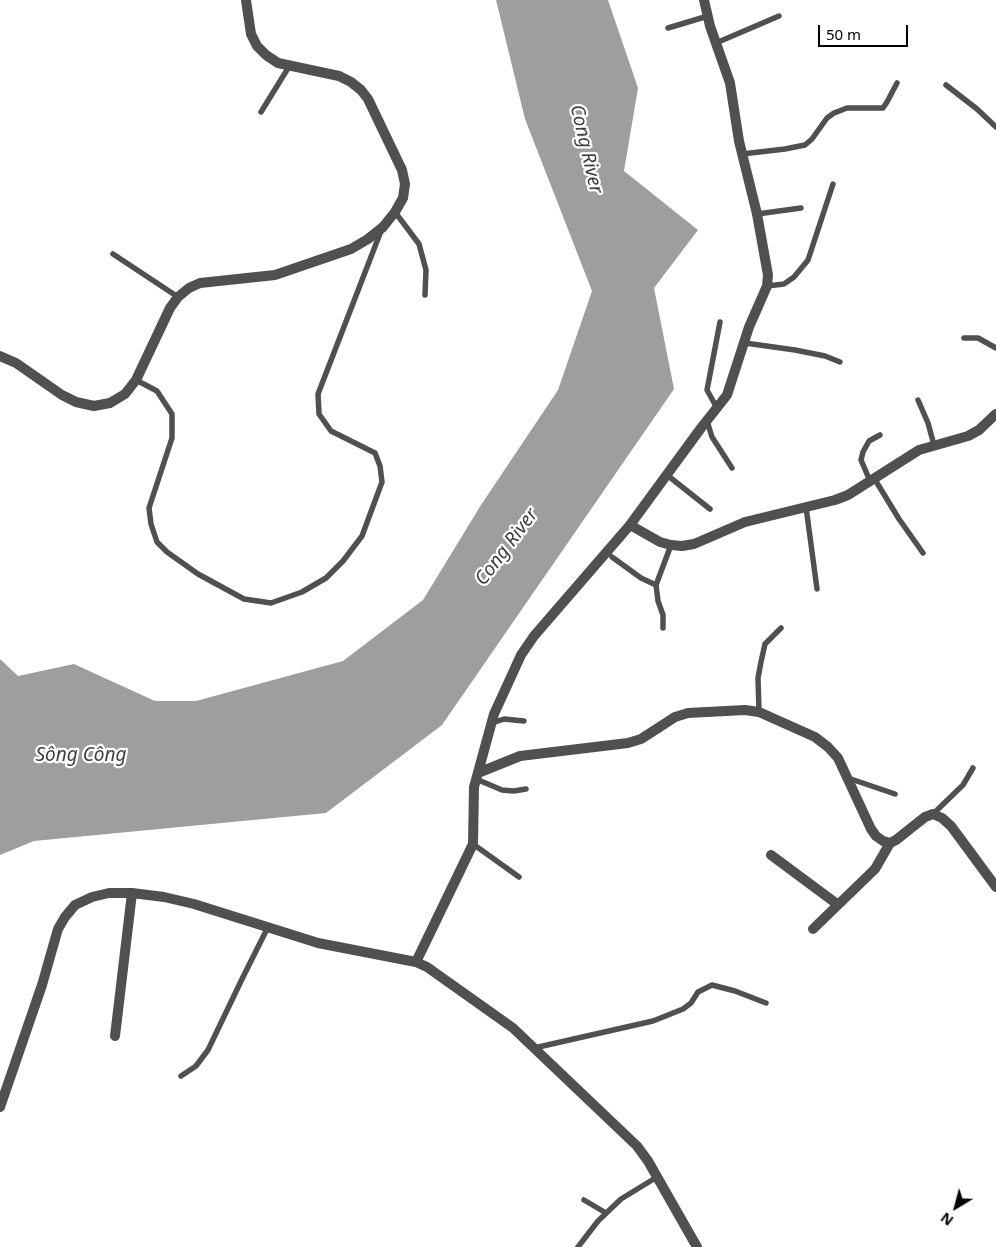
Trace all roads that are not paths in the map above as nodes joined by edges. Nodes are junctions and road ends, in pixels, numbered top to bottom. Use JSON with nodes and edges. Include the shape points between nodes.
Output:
{"nodes":[{"id":1,"x":246,"y":0,"type":"edge"},
{"id":2,"x":704,"y":0,"type":"edge"},
{"id":3,"x":708,"y":16,"type":"junction"},
{"id":4,"x":779,"y":16,"type":"dead end"},
{"id":5,"x":668,"y":28,"type":"dead end"},
{"id":6,"x":716,"y":43,"type":"junction"},
{"id":7,"x":290,"y":65,"type":"junction"},
{"id":8,"x":897,"y":84,"type":"dead end"},
{"id":9,"x":946,"y":85,"type":"dead end"},
{"id":10,"x":261,"y":112,"type":"dead end"},
{"id":11,"x":996,"y":127,"type":"edge"},
{"id":12,"x":742,"y":154,"type":"junction"},
{"id":13,"x":833,"y":184,"type":"dead end"},
{"id":14,"x":801,"y":208,"type":"dead end"},
{"id":15,"x":395,"y":212,"type":"junction"},
{"id":16,"x":757,"y":214,"type":"junction"},
{"id":17,"x":383,"y":226,"type":"junction"},
{"id":18,"x":113,"y":254,"type":"dead end"},
{"id":19,"x":767,"y":286,"type":"junction"},
{"id":20,"x":425,"y":295,"type":"dead end"},
{"id":21,"x":178,"y":297,"type":"junction"},
{"id":22,"x":720,"y":322,"type":"dead end"},
{"id":23,"x":964,"y":338,"type":"dead end"},
{"id":24,"x":744,"y":343,"type":"junction"},
{"id":25,"x":996,"y":348,"type":"edge"},
{"id":26,"x":0,"y":356,"type":"edge"},
{"id":27,"x":840,"y":362,"type":"dead end"},
{"id":28,"x":140,"y":382,"type":"junction"},
{"id":29,"x":918,"y":400,"type":"dead end"},
{"id":30,"x":718,"y":408,"type":"junction"},
{"id":31,"x":996,"y":414,"type":"edge"},
{"id":32,"x":707,"y":421,"type":"junction"},
{"id":33,"x":880,"y":435,"type":"dead end"},
{"id":34,"x":934,"y":445,"type":"junction"},
{"id":35,"x":732,"y":468,"type":"dead end"},
{"id":36,"x":667,"y":475,"type":"junction"},
{"id":37,"x":872,"y":480,"type":"junction"},
{"id":38,"x":806,"y":507,"type":"junction"},
{"id":39,"x":710,"y":509,"type":"dead end"},
{"id":40,"x":630,"y":525,"type":"junction"},
{"id":41,"x":671,"y":545,"type":"junction"},
{"id":42,"x":923,"y":553,"type":"dead end"},
{"id":43,"x":612,"y":558,"type":"dead end"},
{"id":44,"x":656,"y":586,"type":"junction"},
{"id":45,"x":817,"y":589,"type":"dead end"},
{"id":46,"x":663,"y":628,"type":"dead end"},
{"id":47,"x":781,"y":628,"type":"dead end"},
{"id":48,"x":759,"y":712,"type":"junction"},
{"id":49,"x":524,"y":721,"type":"dead end"},
{"id":50,"x":492,"y":723,"type":"junction"},
{"id":51,"x":973,"y":768,"type":"dead end"},
{"id":52,"x":477,"y":776,"type":"junction"},
{"id":53,"x":848,"y":778,"type":"junction"},
{"id":54,"x":526,"y":789,"type":"dead end"},
{"id":55,"x":895,"y":794,"type":"dead end"},
{"id":56,"x":933,"y":814,"type":"junction"},
{"id":57,"x":890,"y":843,"type":"junction"},
{"id":58,"x":473,"y":844,"type":"junction"},
{"id":59,"x":771,"y":855,"type":"dead end"},
{"id":60,"x":519,"y":877,"type":"dead end"},
{"id":61,"x":996,"y":887,"type":"edge"},
{"id":62,"x":132,"y":893,"type":"junction"},
{"id":63,"x":837,"y":904,"type":"junction"},
{"id":64,"x":268,"y":927,"type":"junction"},
{"id":65,"x":813,"y":929,"type":"dead end"},
{"id":66,"x":416,"y":962,"type":"junction"},
{"id":67,"x":766,"y":1003,"type":"dead end"},
{"id":68,"x":115,"y":1036,"type":"dead end"},
{"id":69,"x":534,"y":1048,"type":"junction"},
{"id":70,"x":181,"y":1076,"type":"dead end"},
{"id":71,"x":0,"y":1107,"type":"edge"},
{"id":72,"x":657,"y":1177,"type":"junction"},
{"id":73,"x":584,"y":1200,"type":"dead end"},
{"id":74,"x":606,"y":1213,"type":"junction"},
{"id":75,"x":578,"y":1247,"type":"edge"},
{"id":76,"x":697,"y":1247,"type":"edge"}],
"edges":[{"from":1,"to":7,"type":"street","via":[[251,34],[257,46],[278,63]]},
{"from":2,"to":3,"type":"street"},
{"from":3,"to":5,"type":"lane"},
{"from":3,"to":6,"type":"street"},
{"from":4,"to":6,"type":"lane"},
{"from":6,"to":12,"type":"street","via":[[730,83]]},
{"from":7,"to":10,"type":"lane"},
{"from":7,"to":15,"type":"street","via":[[339,76],[351,82],[368,99],[402,170],[403,198]]},
{"from":8,"to":12,"type":"lane","via":[[883,108],[847,108],[834,113],[805,144],[785,150]]},
{"from":9,"to":11,"type":"lane"},
{"from":12,"to":16,"type":"street"},
{"from":13,"to":19,"type":"lane","via":[[808,260],[784,284]]},
{"from":14,"to":16,"type":"lane"},
{"from":15,"to":17,"type":"street"},
{"from":15,"to":20,"type":"lane","via":[[419,244],[426,270]]},
{"from":16,"to":19,"type":"street","via":[[768,275]]},
{"from":17,"to":21,"type":"street","via":[[351,249],[265,277],[200,283]]},
{"from":17,"to":28,"type":"lane","via":[[318,394],[319,414],[331,431],[375,453],[382,482],[362,536],[326,578],[302,592],[270,603],[244,599],[166,552],[157,542],[149,508],[172,438],[172,414],[157,391]]},
{"from":18,"to":21,"type":"lane"},
{"from":19,"to":24,"type":"street"},
{"from":21,"to":28,"type":"street","via":[[170,308]]},
{"from":22,"to":30,"type":"lane","via":[[707,390]]},
{"from":23,"to":25,"type":"lane","via":[[978,338]]},
{"from":24,"to":27,"type":"lane","via":[[795,350]]},
{"from":24,"to":30,"type":"street","via":[[731,388]]},
{"from":26,"to":28,"type":"street","via":[[16,363],[62,396],[94,406],[110,403]]},
{"from":29,"to":34,"type":"lane"},
{"from":30,"to":32,"type":"street"},
{"from":31,"to":34,"type":"street","via":[[968,436]]},
{"from":32,"to":35,"type":"lane","via":[[712,437]]},
{"from":32,"to":36,"type":"street"},
{"from":33,"to":37,"type":"lane","via":[[870,441],[861,460]]},
{"from":34,"to":37,"type":"street","via":[[919,450]]},
{"from":36,"to":39,"type":"lane"},
{"from":36,"to":40,"type":"street"},
{"from":37,"to":38,"type":"street","via":[[836,500]]},
{"from":37,"to":42,"type":"lane"},
{"from":38,"to":41,"type":"street","via":[[739,524],[694,544]]},
{"from":38,"to":45,"type":"lane"},
{"from":40,"to":41,"type":"street"},
{"from":40,"to":50,"type":"street","via":[[527,645]]},
{"from":41,"to":44,"type":"lane"},
{"from":43,"to":44,"type":"lane"},
{"from":44,"to":46,"type":"lane"},
{"from":47,"to":48,"type":"lane","via":[[765,644],[758,678]]},
{"from":48,"to":52,"type":"street","via":[[688,713],[628,743],[520,756]]},
{"from":48,"to":53,"type":"street","via":[[815,737],[838,758]]},
{"from":49,"to":50,"type":"lane","via":[[504,719]]},
{"from":50,"to":52,"type":"street"},
{"from":51,"to":56,"type":"lane","via":[[963,785]]},
{"from":52,"to":54,"type":"lane","via":[[502,790]]},
{"from":52,"to":58,"type":"street","via":[[473,797]]},
{"from":53,"to":55,"type":"lane"},
{"from":53,"to":57,"type":"street","via":[[871,829],[883,842]]},
{"from":56,"to":57,"type":"street"},
{"from":56,"to":61,"type":"street","via":[[951,826]]},
{"from":57,"to":63,"type":"street","via":[[875,869]]},
{"from":58,"to":60,"type":"lane"},
{"from":58,"to":66,"type":"street"},
{"from":59,"to":63,"type":"street"},
{"from":62,"to":64,"type":"street","via":[[194,904]]},
{"from":62,"to":68,"type":"street"},
{"from":62,"to":71,"type":"street","via":[[109,893],[92,898],[75,905],[64,916]]},
{"from":63,"to":65,"type":"street"},
{"from":64,"to":66,"type":"street","via":[[335,947]]},
{"from":64,"to":70,"type":"lane","via":[[208,1050],[196,1066]]},
{"from":66,"to":69,"type":"street","via":[[497,1016]]},
{"from":67,"to":69,"type":"lane","via":[[712,985],[698,992],[684,1009],[653,1021]]},
{"from":69,"to":72,"type":"street","via":[[637,1146]]},
{"from":72,"to":74,"type":"lane","via":[[620,1200]]},
{"from":72,"to":76,"type":"street"},
{"from":73,"to":74,"type":"lane"},
{"from":74,"to":75,"type":"lane"}]}
